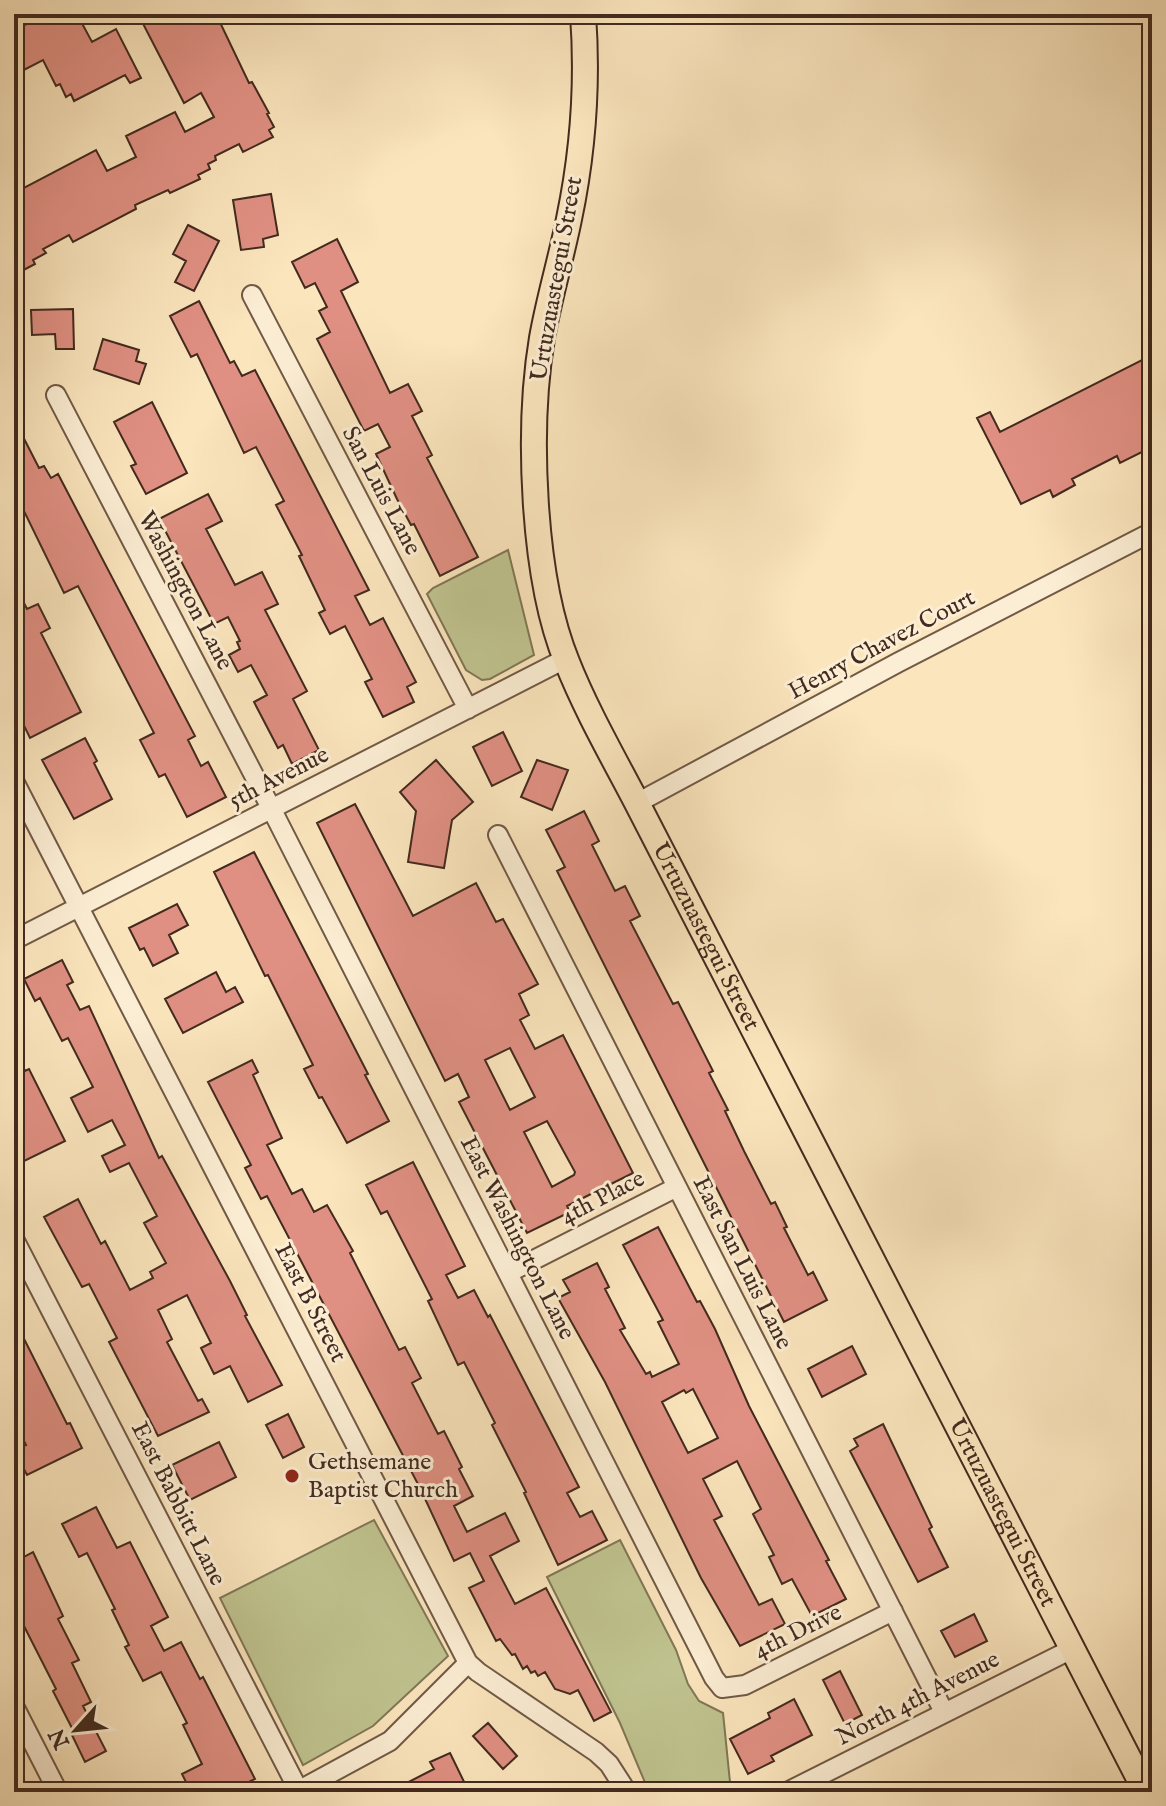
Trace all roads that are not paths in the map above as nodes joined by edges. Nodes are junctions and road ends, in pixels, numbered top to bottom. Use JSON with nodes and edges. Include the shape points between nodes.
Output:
{"nodes":[{"id":1,"x":583,"y":14,"type":"edge"},
{"id":2,"x":252,"y":295,"type":"dead end"},
{"id":3,"x":56,"y":395,"type":"dead end"},
{"id":4,"x":1152,"y":532,"type":"edge"},
{"id":5,"x":565,"y":659,"type":"junction"},
{"id":6,"x":468,"y":709,"type":"junction"},
{"id":7,"x":14,"y":781,"type":"edge"},
{"id":8,"x":637,"y":803,"type":"junction"},
{"id":9,"x":271,"y":808,"type":"junction"},
{"id":10,"x":498,"y":835,"type":"dead end"},
{"id":11,"x":79,"y":907,"type":"junction"},
{"id":12,"x":14,"y":940,"type":"edge"},
{"id":13,"x":677,"y":1187,"type":"junction"},
{"id":14,"x":14,"y":1239,"type":"edge"},
{"id":15,"x":508,"y":1273,"type":"junction"},
{"id":16,"x":893,"y":1611,"type":"junction"},
{"id":17,"x":1072,"y":1649,"type":"junction"},
{"id":18,"x":468,"y":1663,"type":"junction"},
{"id":19,"x":722,"y":1688,"type":"joint"},
{"id":20,"x":14,"y":1706,"type":"edge"},
{"id":21,"x":944,"y":1712,"type":"junction"},
{"id":22,"x":298,"y":1791,"type":"edge"},
{"id":23,"x":58,"y":1792,"type":"edge"},
{"id":24,"x":627,"y":1792,"type":"edge"},
{"id":25,"x":787,"y":1792,"type":"edge"},
{"id":26,"x":1146,"y":1792,"type":"edge"}],
"edges":[{"from":1,"to":5,"type":"main road","name":"Urtuzuastegui Street","via":[[582,133],[570,216],[542,337],[535,427],[542,557]]},
{"from":2,"to":6,"type":"street","name":"San Luis Lane"},
{"from":3,"to":9,"type":"street","name":"Washington Lane"},
{"from":4,"to":8,"type":"street","name":"Henry Chavez Court"},
{"from":5,"to":6,"type":"street","name":"5th Avenue"},
{"from":5,"to":8,"type":"main road","name":"Urtuzuastegui Street"},
{"from":6,"to":9,"type":"street","name":"5th Avenue"},
{"from":7,"to":11,"type":"street","name":"East B Street"},
{"from":8,"to":17,"type":"main road","name":"Urtuzuastegui Street"},
{"from":9,"to":11,"type":"street","name":"5th Avenue"},
{"from":9,"to":15,"type":"street","name":"East Washington Lane"},
{"from":10,"to":13,"type":"street","name":"East San Luis Lane"},
{"from":11,"to":12,"type":"street","name":"5th Avenue"},
{"from":11,"to":18,"type":"street","name":"East B Street"},
{"from":13,"to":15,"type":"street","name":"4th Place"},
{"from":13,"to":16,"type":"street","name":"East San Luis Lane"},
{"from":14,"to":22,"type":"street","name":"East Babbitt Lane"},
{"from":15,"to":19,"type":"street","name":"East Washington Lane"},
{"from":16,"to":19,"type":"street","name":"4th Drive","via":[[745,1685]]},
{"from":16,"to":21,"type":"street","name":"East San Luis Lane"},
{"from":17,"to":21,"type":"street","name":"North 4th Avenue"},
{"from":17,"to":26,"type":"main road","name":"Urtuzuastegui Street"},
{"from":18,"to":22,"type":"street","via":[[390,1741]]},
{"from":18,"to":24,"type":"street","name":"East B Street","via":[[596,1752]]},
{"from":20,"to":23,"type":"street"},
{"from":21,"to":25,"type":"street","name":"North 4th Avenue"}]}
